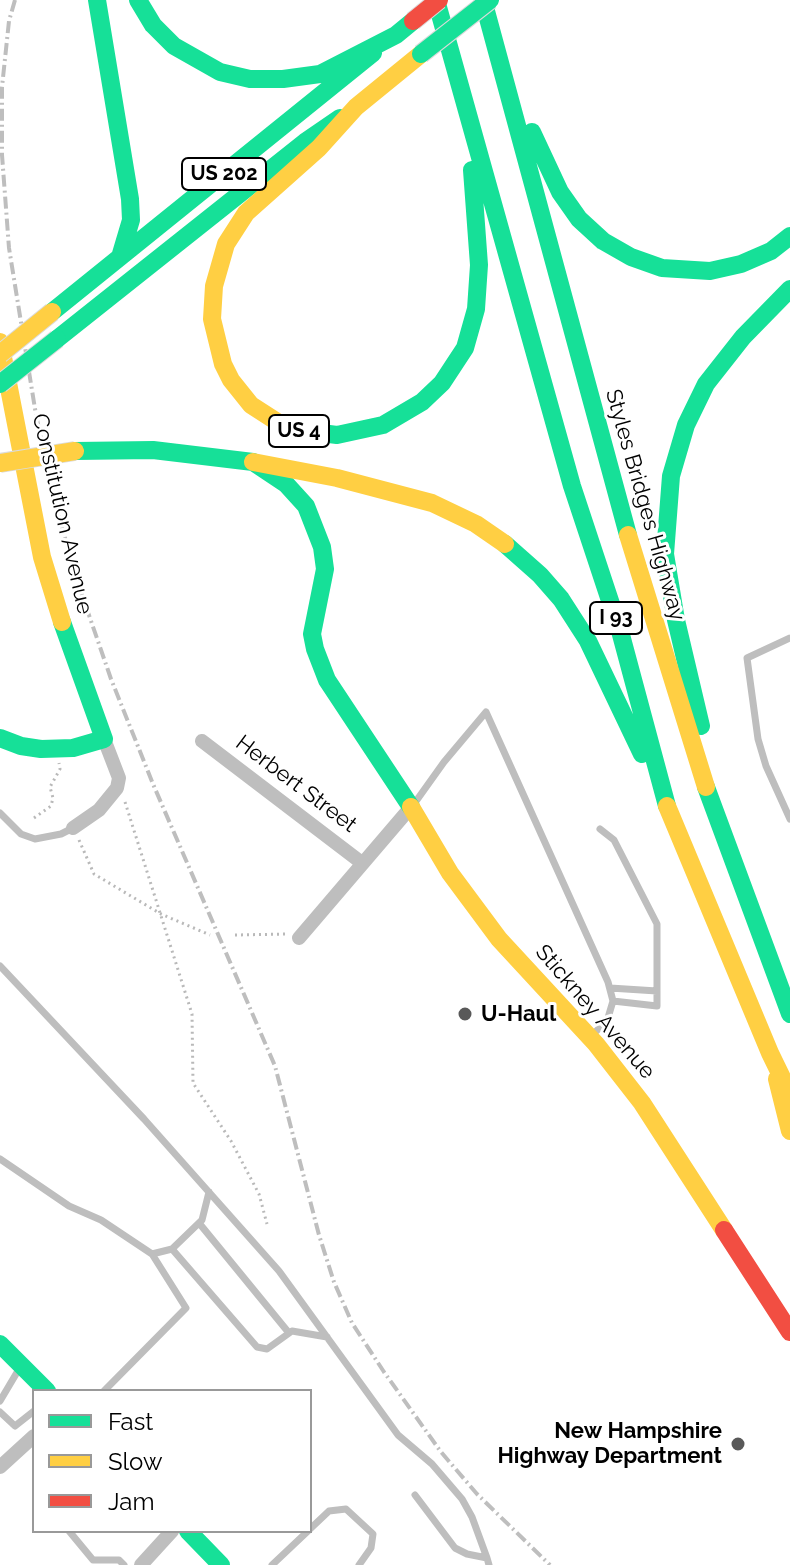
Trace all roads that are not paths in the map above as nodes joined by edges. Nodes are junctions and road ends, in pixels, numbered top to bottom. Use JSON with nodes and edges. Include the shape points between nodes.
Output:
{"nodes":[{"id":1,"x":97,"y":0,"type":"edge"},
{"id":2,"x":138,"y":0,"type":"edge"},
{"id":3,"x":423,"y":0,"type":"edge"},
{"id":4,"x":438,"y":0,"type":"edge"},
{"id":5,"x":483,"y":0,"type":"edge"},
{"id":6,"x":490,"y":0,"type":"edge"},
{"id":7,"x":396,"y":35,"type":"junction"},
{"id":8,"x":451,"y":51,"type":"junction"},
{"id":9,"x":504,"y":72,"type":"junction"},
{"id":10,"x":356,"y":107,"type":"junction"},
{"id":11,"x":471,"y":132,"type":"junction"},
{"id":12,"x":790,"y":236,"type":"edge"},
{"id":13,"x":120,"y":257,"type":"junction"},
{"id":14,"x":790,"y":289,"type":"edge"},
{"id":15,"x":0,"y":342,"type":"edge"},
{"id":16,"x":0,"y":354,"type":"edge"},
{"id":17,"x":0,"y":384,"type":"edge"},
{"id":18,"x":253,"y":462,"type":"junction"},
{"id":19,"x":0,"y":463,"type":"edge"},
{"id":20,"x":790,"y":638,"type":"edge"},
{"id":21,"x":0,"y":738,"type":"edge"},
{"id":22,"x":104,"y":739,"type":"junction"},
{"id":23,"x":202,"y":741,"type":"dead end"},
{"id":24,"x":711,"y":804,"type":"junction"},
{"id":25,"x":667,"y":805,"type":"junction"},
{"id":26,"x":411,"y":807,"type":"junction"},
{"id":27,"x":0,"y":813,"type":"edge"},
{"id":28,"x":790,"y":819,"type":"edge"},
{"id":29,"x":73,"y":828,"type":"joint"},
{"id":30,"x":600,"y":829,"type":"dead end"},
{"id":31,"x":362,"y":863,"type":"junction"},
{"id":32,"x":303,"y":934,"type":"road end"},
{"id":33,"x":0,"y":966,"type":"edge"},
{"id":34,"x":610,"y":988,"type":"junction"},
{"id":35,"x":657,"y":991,"type":"junction"},
{"id":36,"x":613,"y":1001,"type":"junction"},
{"id":37,"x":788,"y":1007,"type":"edge"},
{"id":38,"x":589,"y":1037,"type":"junction"},
{"id":39,"x":770,"y":1053,"type":"junction"},
{"id":40,"x":790,"y":1094,"type":"edge"},
{"id":41,"x":790,"y":1131,"type":"edge"},
{"id":42,"x":0,"y":1159,"type":"edge"},
{"id":43,"x":209,"y":1192,"type":"junction"},
{"id":44,"x":199,"y":1223,"type":"junction"},
{"id":45,"x":172,"y":1249,"type":"junction"},
{"id":46,"x":152,"y":1254,"type":"junction"},
{"id":47,"x":790,"y":1332,"type":"edge"},
{"id":48,"x":289,"y":1333,"type":"junction"},
{"id":49,"x":328,"y":1337,"type":"junction"},
{"id":50,"x":0,"y":1344,"type":"edge"},
{"id":51,"x":21,"y":1365,"type":"junction"},
{"id":52,"x":45,"y":1389,"type":"edge"},
{"id":53,"x":106,"y":1389,"type":"edge"},
{"id":54,"x":0,"y":1401,"type":"edge"},
{"id":55,"x":0,"y":1412,"type":"edge"},
{"id":56,"x":32,"y":1413,"type":"edge"},
{"id":57,"x":32,"y":1438,"type":"edge"},
{"id":58,"x":0,"y":1467,"type":"edge"},
{"id":59,"x":415,"y":1495,"type":"dead end"},
{"id":60,"x":312,"y":1527,"type":"edge"},
{"id":61,"x":71,"y":1533,"type":"edge"},
{"id":62,"x":170,"y":1533,"type":"edge"},
{"id":63,"x":190,"y":1533,"type":"edge"},
{"id":64,"x":306,"y":1533,"type":"edge"},
{"id":65,"x":488,"y":1561,"type":"edge"},
{"id":66,"x":124,"y":1565,"type":"edge"},
{"id":67,"x":141,"y":1565,"type":"edge"},
{"id":68,"x":221,"y":1565,"type":"edge"},
{"id":69,"x":272,"y":1565,"type":"edge"},
{"id":70,"x":359,"y":1565,"type":"edge"}],
"edges":[{"from":1,"to":13,"type":"main road","via":[[130,199],[131,220]]},
{"from":2,"to":7,"type":"main road","via":[[174,46],[220,72],[250,79],[320,74]]},
{"from":3,"to":8,"type":"main road"},
{"from":4,"to":7,"type":"main road","bridge":true},
{"from":4,"to":8,"type":"main road","number":"I 93"},
{"from":5,"to":9,"type":"main road","name":"Styles Bridges Highway","number":"I 93"},
{"from":6,"to":10,"type":"main road","bridge":true},
{"from":7,"to":13,"type":"main road","number":"US 202"},
{"from":8,"to":11,"type":"main road","number":"I 93"},
{"from":9,"to":12,"type":"main road","via":[[560,192],[579,219],[631,257],[694,272],[741,264]]},
{"from":9,"to":24,"type":"main road","name":"Styles Bridges Highway","number":"I 93","via":[[642,587]]},
{"from":10,"to":11,"type":"main road","number":"US 4","via":[[246,213],[226,244],[214,286],[214,334],[231,380],[262,414],[307,433],[337,435],[383,425],[422,402],[459,359],[474,321],[479,287]]},
{"from":10,"to":17,"type":"main road","number":"US 202","bridge":true},
{"from":11,"to":25,"type":"main road","number":"I 93"},
{"from":13,"to":16,"type":"main road","number":"US 202","bridge":true},
{"from":14,"to":24,"type":"main road","via":[[706,384],[676,450],[669,489],[667,565],[703,735]]},
{"from":15,"to":22,"type":"main road","name":"Constitution Avenue","via":[[42,557]]},
{"from":18,"to":19,"type":"main road","bridge":true,"via":[[112,449]]},
{"from":18,"to":25,"type":"main road","via":[[432,503],[503,542],[561,599],[588,641]]},
{"from":18,"to":26,"type":"main road","name":"Stickney Avenue","via":[[286,484],[306,506],[325,569],[312,634],[315,649],[327,680]]},
{"from":20,"to":28,"type":"lane","via":[[747,658],[758,739]]},
{"from":21,"to":22,"type":"main road","via":[[41,749],[73,748]]},
{"from":22,"to":29,"type":"street","via":[[119,778],[117,788],[99,810]]},
{"from":23,"to":31,"type":"street","name":"Herbert Street"},
{"from":24,"to":37,"type":"main road","name":"Styles Bridges Highway","number":"I 93"},
{"from":25,"to":39,"type":"main road","number":"I 93"},
{"from":26,"to":31,"type":"street"},
{"from":26,"to":34,"type":"lane","via":[[486,712]]},
{"from":26,"to":38,"type":"main road","name":"Stickney Avenue","via":[[450,873],[499,939]]},
{"from":27,"to":29,"type":"lane","via":[[21,834],[35,839]]},
{"from":30,"to":35,"type":"lane","via":[[614,840],[657,924]]},
{"from":31,"to":32,"type":"street"},
{"from":33,"to":43,"type":"lane"},
{"from":34,"to":35,"type":"lane"},
{"from":34,"to":36,"type":"lane"},
{"from":35,"to":36,"type":"lane","via":[[657,1006]]},
{"from":36,"to":38,"type":"lane","via":[[607,1021]]},
{"from":38,"to":47,"type":"main road","name":"Stickney Avenue","via":[[642,1103]]},
{"from":39,"to":40,"type":"main road","number":"I 93"},
{"from":39,"to":41,"type":"main road"},
{"from":42,"to":46,"type":"lane"},
{"from":43,"to":44,"type":"lane"},
{"from":43,"to":49,"type":"lane"},
{"from":44,"to":45,"type":"lane"},
{"from":44,"to":48,"type":"lane"},
{"from":45,"to":46,"type":"lane"},
{"from":45,"to":48,"type":"lane","via":[[257,1347],[267,1349]]},
{"from":46,"to":53,"type":"lane","via":[[186,1308]]},
{"from":48,"to":49,"type":"lane"},
{"from":49,"to":65,"type":"lane","via":[[398,1435],[462,1499]]},
{"from":50,"to":51,"type":"main road"},
{"from":51,"to":52,"type":"main road"},
{"from":51,"to":54,"type":"lane"},
{"from":55,"to":56,"type":"lane","via":[[15,1426]]},
{"from":57,"to":58,"type":"street"},
{"from":59,"to":65,"type":"lane","via":[[455,1548]]},
{"from":60,"to":70,"type":"lane","via":[[329,1511],[346,1509],[373,1534]]},
{"from":61,"to":66,"type":"lane","via":[[93,1560],[119,1560]]},
{"from":62,"to":67,"type":"street"},
{"from":63,"to":68,"type":"main road"},
{"from":64,"to":69,"type":"lane"}]}
